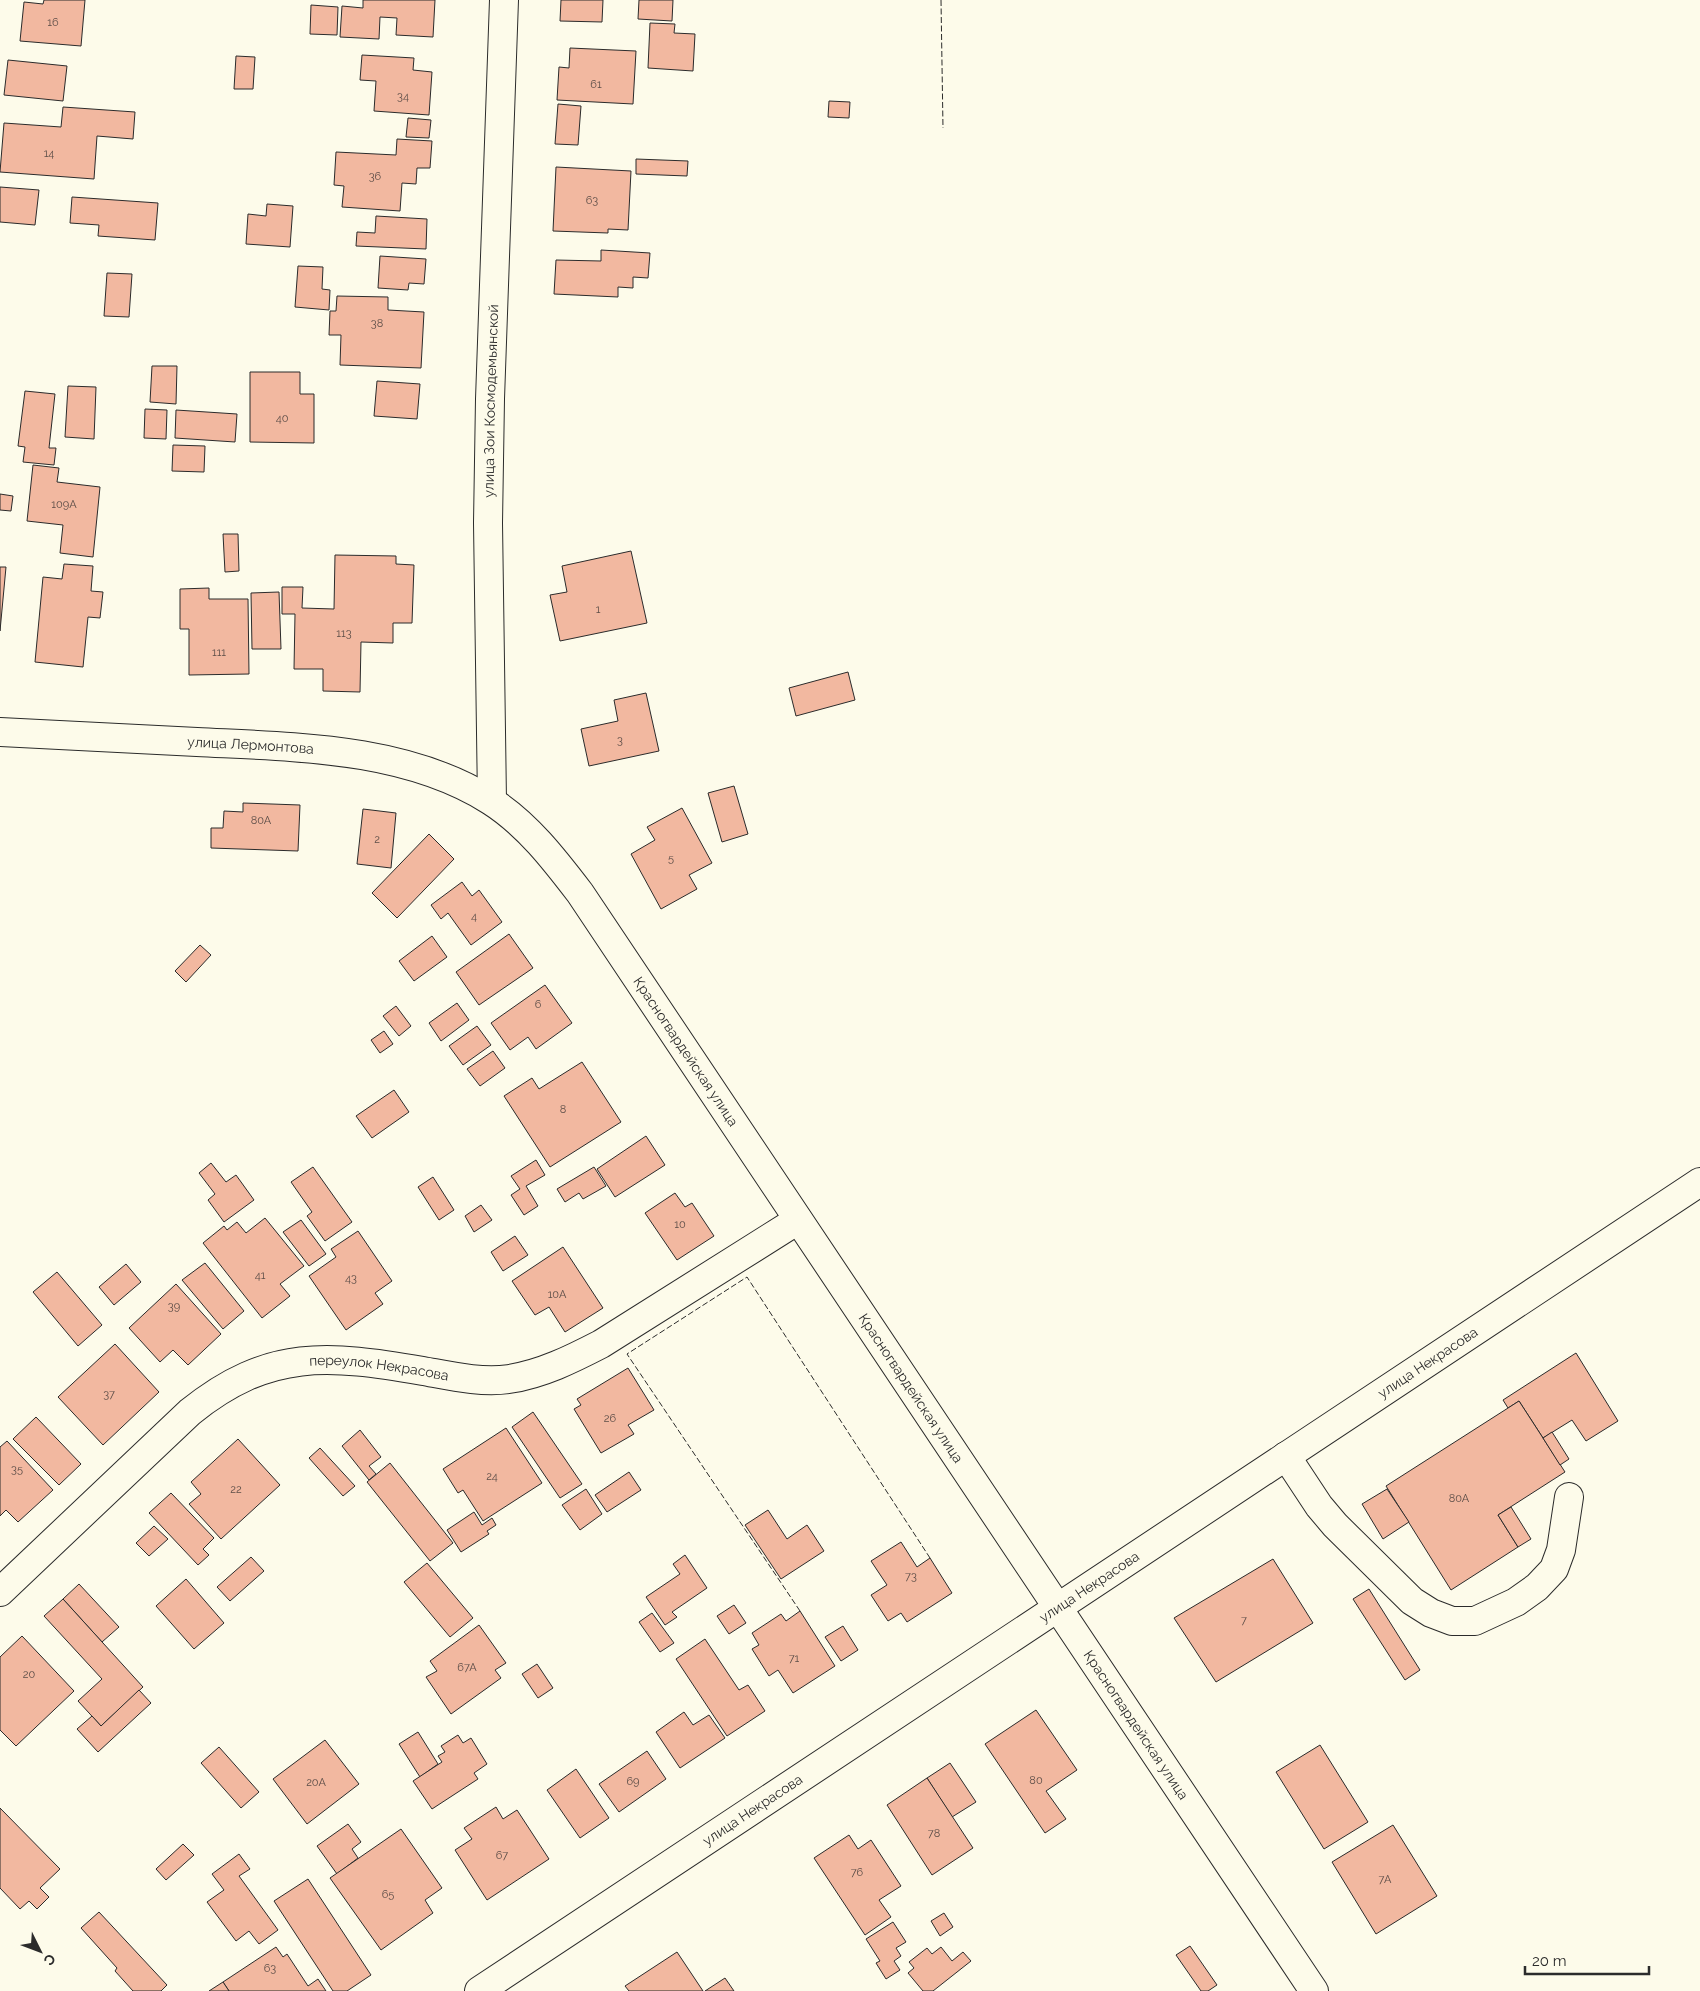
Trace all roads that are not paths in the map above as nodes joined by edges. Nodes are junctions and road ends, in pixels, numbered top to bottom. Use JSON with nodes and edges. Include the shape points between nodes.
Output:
{"nodes":[{"id":1,"x":504,"y":0,"type":"edge"},
{"id":2,"x":0,"y":732,"type":"edge"},
{"id":3,"x":492,"y":802,"type":"junction"},
{"id":4,"x":1700,"y":1182,"type":"edge"},
{"id":5,"x":798,"y":1220,"type":"junction"},
{"id":6,"x":1286,"y":1456,"type":"junction"},
{"id":7,"x":1569,"y":1496,"type":"dead end"},
{"id":8,"x":0,"y":1592,"type":"edge"},
{"id":9,"x":1058,"y":1607,"type":"junction"},
{"id":10,"x":479,"y":1991,"type":"edge"},
{"id":11,"x":1314,"y":1991,"type":"edge"}],
"edges":[{"from":1,"to":3,"type":"street","name":"улица Зои Космодемьянской","via":[[488,523]]},
{"from":2,"to":3,"type":"street","name":"улица Лермонтова","via":[[253,745],[350,754],[415,766],[442,775]]},
{"from":3,"to":5,"type":"street","name":"Красногвардейская улица","via":[[534,837],[580,893]]},
{"from":4,"to":6,"type":"street","name":"улица Некрасова"},
{"from":5,"to":8,"type":"street","name":"переулок Некрасова","via":[[601,1344],[572,1360],[537,1373],[482,1380],[379,1364],[309,1360],[267,1369],[235,1382],[190,1412]]},
{"from":5,"to":9,"type":"street","name":"Красногвардейская улица"},
{"from":6,"to":7,"type":"street","via":[[1335,1525],[1412,1601],[1452,1621],[1475,1621],[1516,1602],[1554,1569],[1561,1550]]},
{"from":6,"to":9,"type":"street","name":"улица Некрасова"},
{"from":9,"to":10,"type":"street","name":"улица Некрасова"},
{"from":9,"to":11,"type":"street","name":"Красногвардейская улица"}]}
